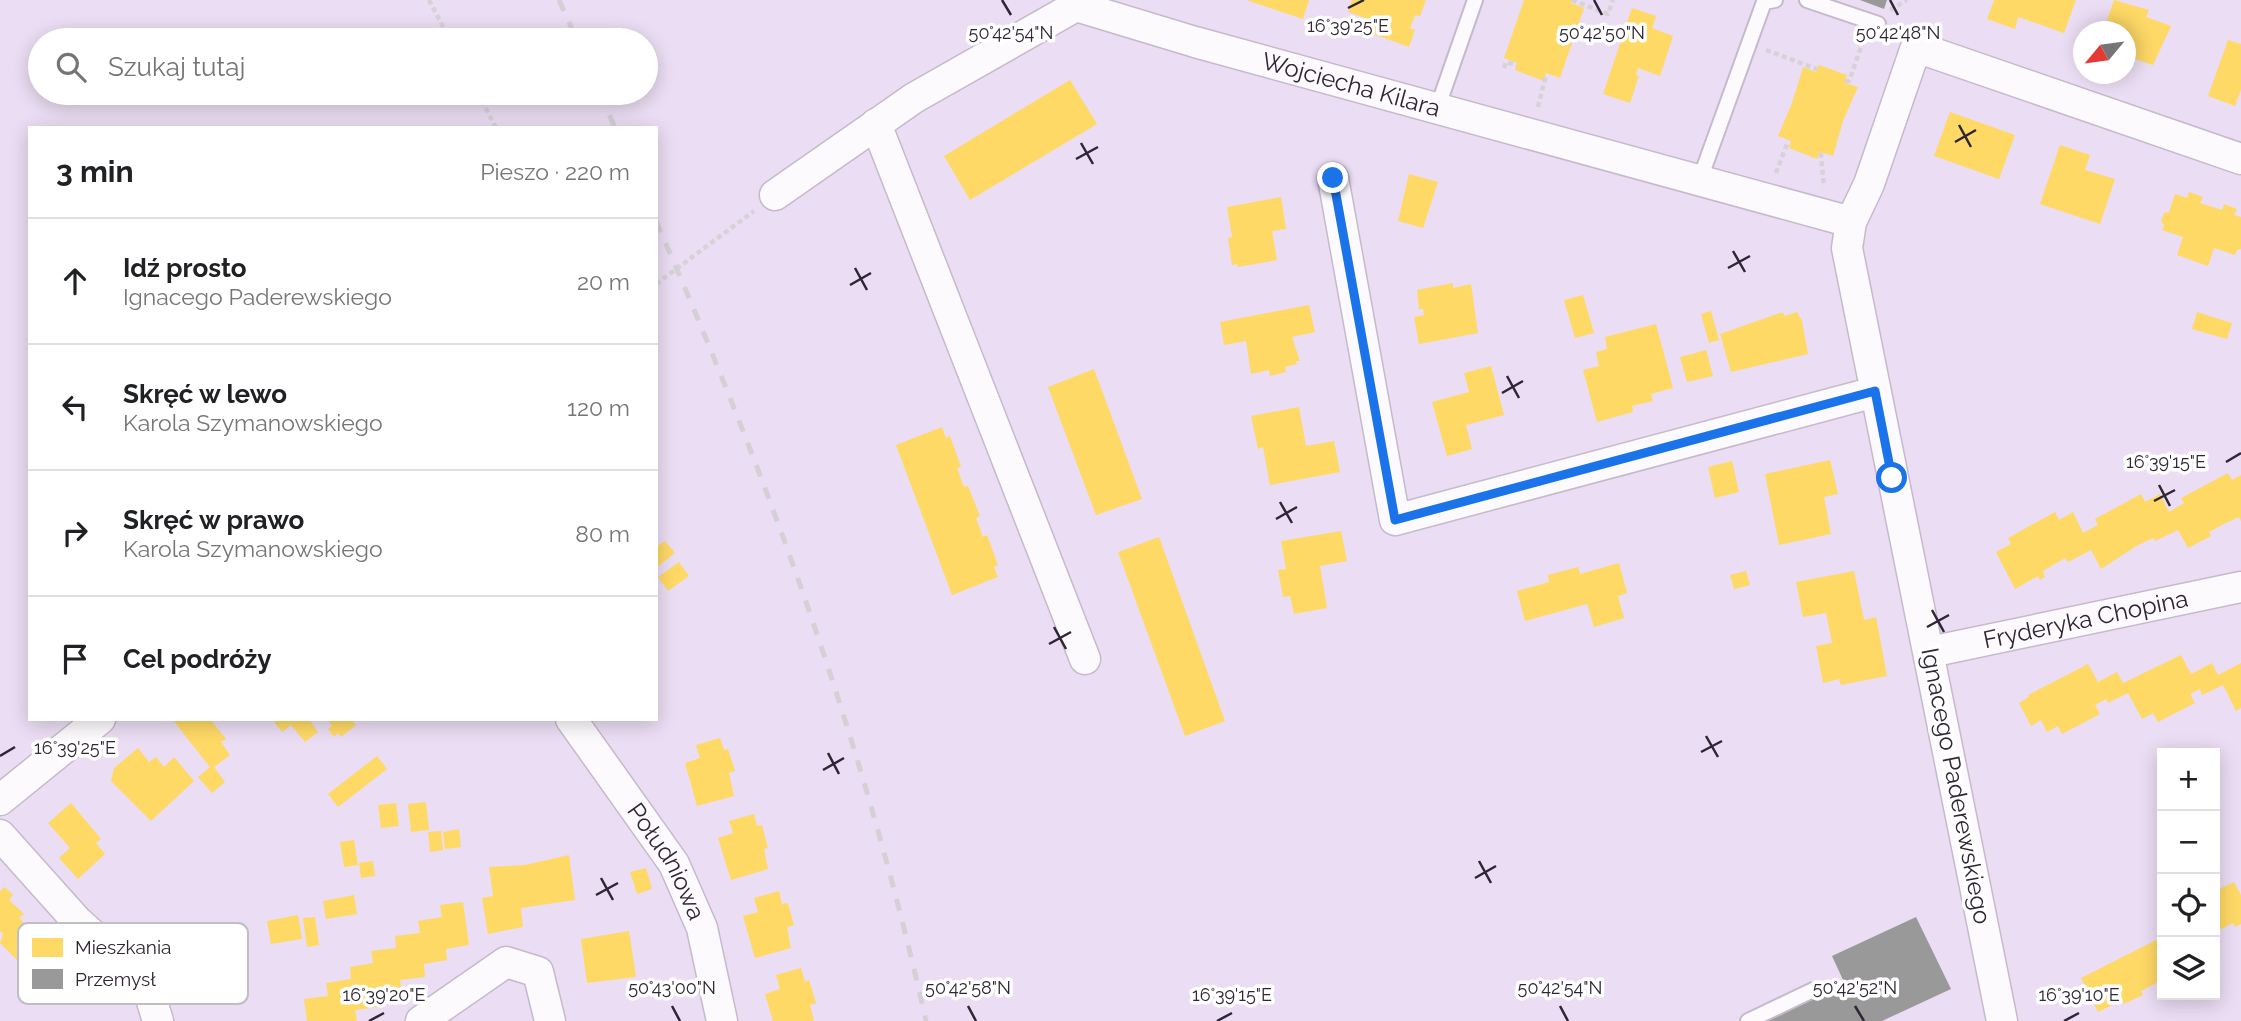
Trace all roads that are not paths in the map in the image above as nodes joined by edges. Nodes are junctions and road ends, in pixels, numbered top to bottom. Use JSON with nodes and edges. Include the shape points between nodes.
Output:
{"nodes":[{"id":1,"x":1475,"y":0,"type":"edge"},
{"id":2,"x":1775,"y":0,"type":"edge"},
{"id":3,"x":1807,"y":0,"type":"edge"},
{"id":4,"x":1878,"y":24,"type":"dead end"},
{"id":5,"x":1437,"y":109,"type":"junction"},
{"id":6,"x":876,"y":124,"type":"junction"},
{"id":7,"x":2241,"y":159,"type":"edge"},
{"id":8,"x":1333,"y":178,"type":"dead end"},
{"id":9,"x":1700,"y":179,"type":"junction"},
{"id":10,"x":775,"y":195,"type":"road end"},
{"id":11,"x":1851,"y":222,"type":"junction"},
{"id":12,"x":1875,"y":391,"type":"junction"},
{"id":13,"x":2241,"y":587,"type":"edge"},
{"id":14,"x":1930,"y":652,"type":"junction"},
{"id":15,"x":1085,"y":659,"type":"dead end"},
{"id":16,"x":98,"y":721,"type":"edge"},
{"id":17,"x":573,"y":721,"type":"edge"},
{"id":18,"x":0,"y":800,"type":"edge"},
{"id":19,"x":0,"y":835,"type":"edge"},
{"id":20,"x":79,"y":923,"type":"edge"},
{"id":21,"x":1813,"y":990,"type":"dead end"},
{"id":22,"x":153,"y":1004,"type":"edge"},
{"id":23,"x":158,"y":1021,"type":"edge"},
{"id":24,"x":421,"y":1021,"type":"edge"},
{"id":25,"x":550,"y":1021,"type":"edge"},
{"id":26,"x":722,"y":1021,"type":"edge"},
{"id":27,"x":1748,"y":1021,"type":"edge"},
{"id":28,"x":2002,"y":1021,"type":"edge"}],
"edges":[{"from":1,"to":5,"type":"lane"},
{"from":2,"to":9,"type":"lane","via":[[1764,2]]},
{"from":3,"to":4,"type":"lane"},
{"from":5,"to":6,"type":"street","name":"Wojciecha Kilara","via":[[1076,6]]},
{"from":5,"to":9,"type":"street","name":"Wojciecha Kilara"},
{"from":6,"to":10,"type":"street","name":"Wojciecha Kilara"},
{"from":6,"to":15,"type":"street"},
{"from":7,"to":11,"type":"street","via":[[1916,47],[1869,184]]},
{"from":8,"to":12,"type":"street","via":[[1395,520]]},
{"from":9,"to":11,"type":"street","name":"Wojciecha Kilara"},
{"from":11,"to":12,"type":"street","name":"Ignacego Paderewskiego","via":[[1847,247]]},
{"from":12,"to":14,"type":"street","name":"Ignacego Paderewskiego"},
{"from":13,"to":14,"type":"street","name":"Fryderyka Chopina"},
{"from":14,"to":28,"type":"street","name":"Ignacego Paderewskiego"},
{"from":16,"to":18,"type":"street"},
{"from":17,"to":26,"type":"street","name":"Południowa","via":[[674,864],[702,928]]},
{"from":19,"to":20,"type":"street"},
{"from":21,"to":27,"type":"lane"},
{"from":22,"to":23,"type":"street"},
{"from":24,"to":25,"type":"street","via":[[506,962],[538,972]]}]}
